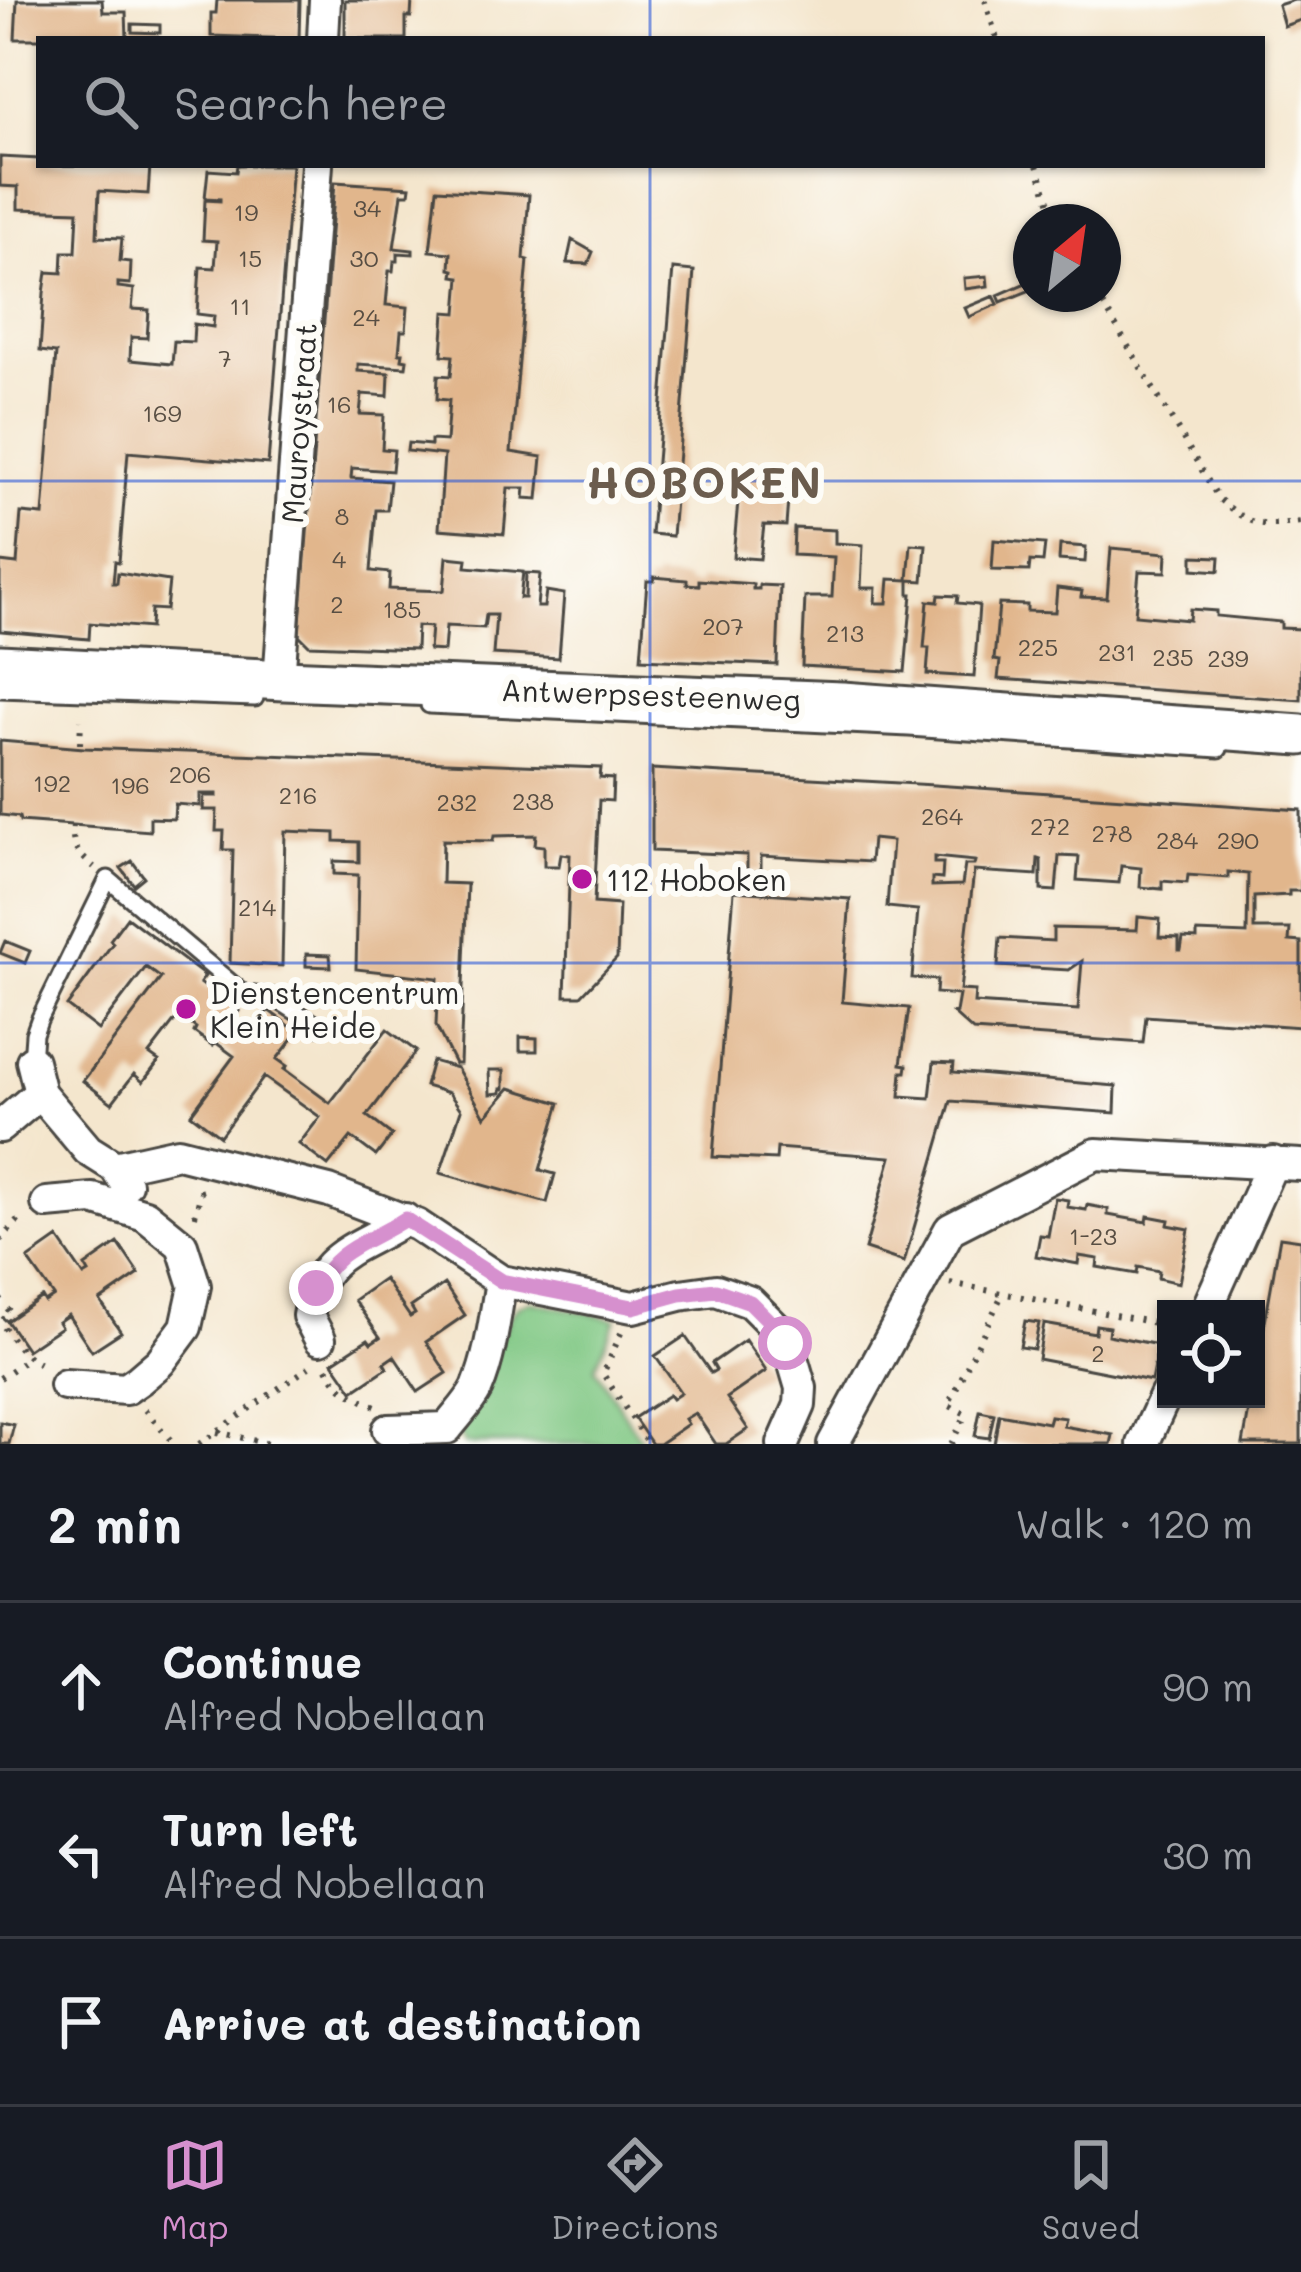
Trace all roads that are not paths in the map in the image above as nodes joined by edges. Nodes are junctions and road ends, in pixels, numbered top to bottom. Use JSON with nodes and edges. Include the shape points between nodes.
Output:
{"nodes":[{"id":1,"x":325,"y":0,"type":"edge"},
{"id":2,"x":323,"y":36,"type":"edge"},
{"id":3,"x":317,"y":168,"type":"edge"},
{"id":4,"x":0,"y":665,"type":"edge"},
{"id":5,"x":0,"y":688,"type":"edge"},
{"id":6,"x":270,"y":689,"type":"junction"},
{"id":7,"x":402,"y":704,"type":"dead end"},
{"id":8,"x":1301,"y":735,"type":"edge"},
{"id":9,"x":1232,"y":749,"type":"dead end"},
{"id":10,"x":318,"y":1026,"type":"dead end"},
{"id":11,"x":32,"y":1061,"type":"joint"},
{"id":12,"x":40,"y":1093,"type":"junction"},
{"id":13,"x":0,"y":1127,"type":"edge"},
{"id":14,"x":1287,"y":1164,"type":"edge"},
{"id":15,"x":115,"y":1167,"type":"junction"},
{"id":16,"x":47,"y":1203,"type":"dead end"},
{"id":17,"x":145,"y":1215,"type":"junction"},
{"id":18,"x":405,"y":1219,"type":"junction"},
{"id":19,"x":501,"y":1281,"type":"junction"},
{"id":20,"x":1212,"y":1300,"type":"edge"},
{"id":21,"x":320,"y":1340,"type":"dead end"},
{"id":22,"x":64,"y":1385,"type":"dead end"},
{"id":23,"x":1160,"y":1408,"type":"edge"},
{"id":24,"x":388,"y":1430,"type":"road end"},
{"id":25,"x":783,"y":1444,"type":"edge"},
{"id":26,"x":833,"y":1444,"type":"edge"},
{"id":27,"x":1143,"y":1444,"type":"edge"}],
"edges":[{"from":1,"to":2,"type":"street"},
{"from":3,"to":6,"type":"street","name":"Mauroystraat"},
{"from":4,"to":6,"type":"street","name":"Antwerpsesteenweg"},
{"from":5,"to":6,"type":"lane"},
{"from":6,"to":8,"type":"street","name":"Antwerpsesteenweg","via":[[842,702]]},
{"from":7,"to":9,"type":"lane"},
{"from":10,"to":11,"type":"lane","via":[[273,997],[244,994],[108,879],[39,1019]]},
{"from":11,"to":12,"type":"street"},
{"from":12,"to":13,"type":"street"},
{"from":12,"to":15,"type":"street","via":[[88,1150]]},
{"from":14,"to":20,"type":"street"},
{"from":14,"to":26,"type":"street","via":[[1096,1154],[950,1229]]},
{"from":15,"to":17,"type":"street"},
{"from":15,"to":18,"type":"street","via":[[178,1153]]},
{"from":16,"to":17,"type":"street","via":[[93,1199]]},
{"from":17,"to":22,"type":"street","via":[[182,1245],[195,1286],[186,1328],[126,1389]]},
{"from":18,"to":19,"type":"street"},
{"from":18,"to":21,"type":"street","via":[[327,1267],[308,1316]]},
{"from":19,"to":24,"type":"street","via":[[476,1390],[456,1417],[447,1428]]},
{"from":19,"to":25,"type":"street","via":[[633,1307],[716,1290],[750,1302],[779,1331],[801,1388]]},
{"from":23,"to":27,"type":"street"}]}
